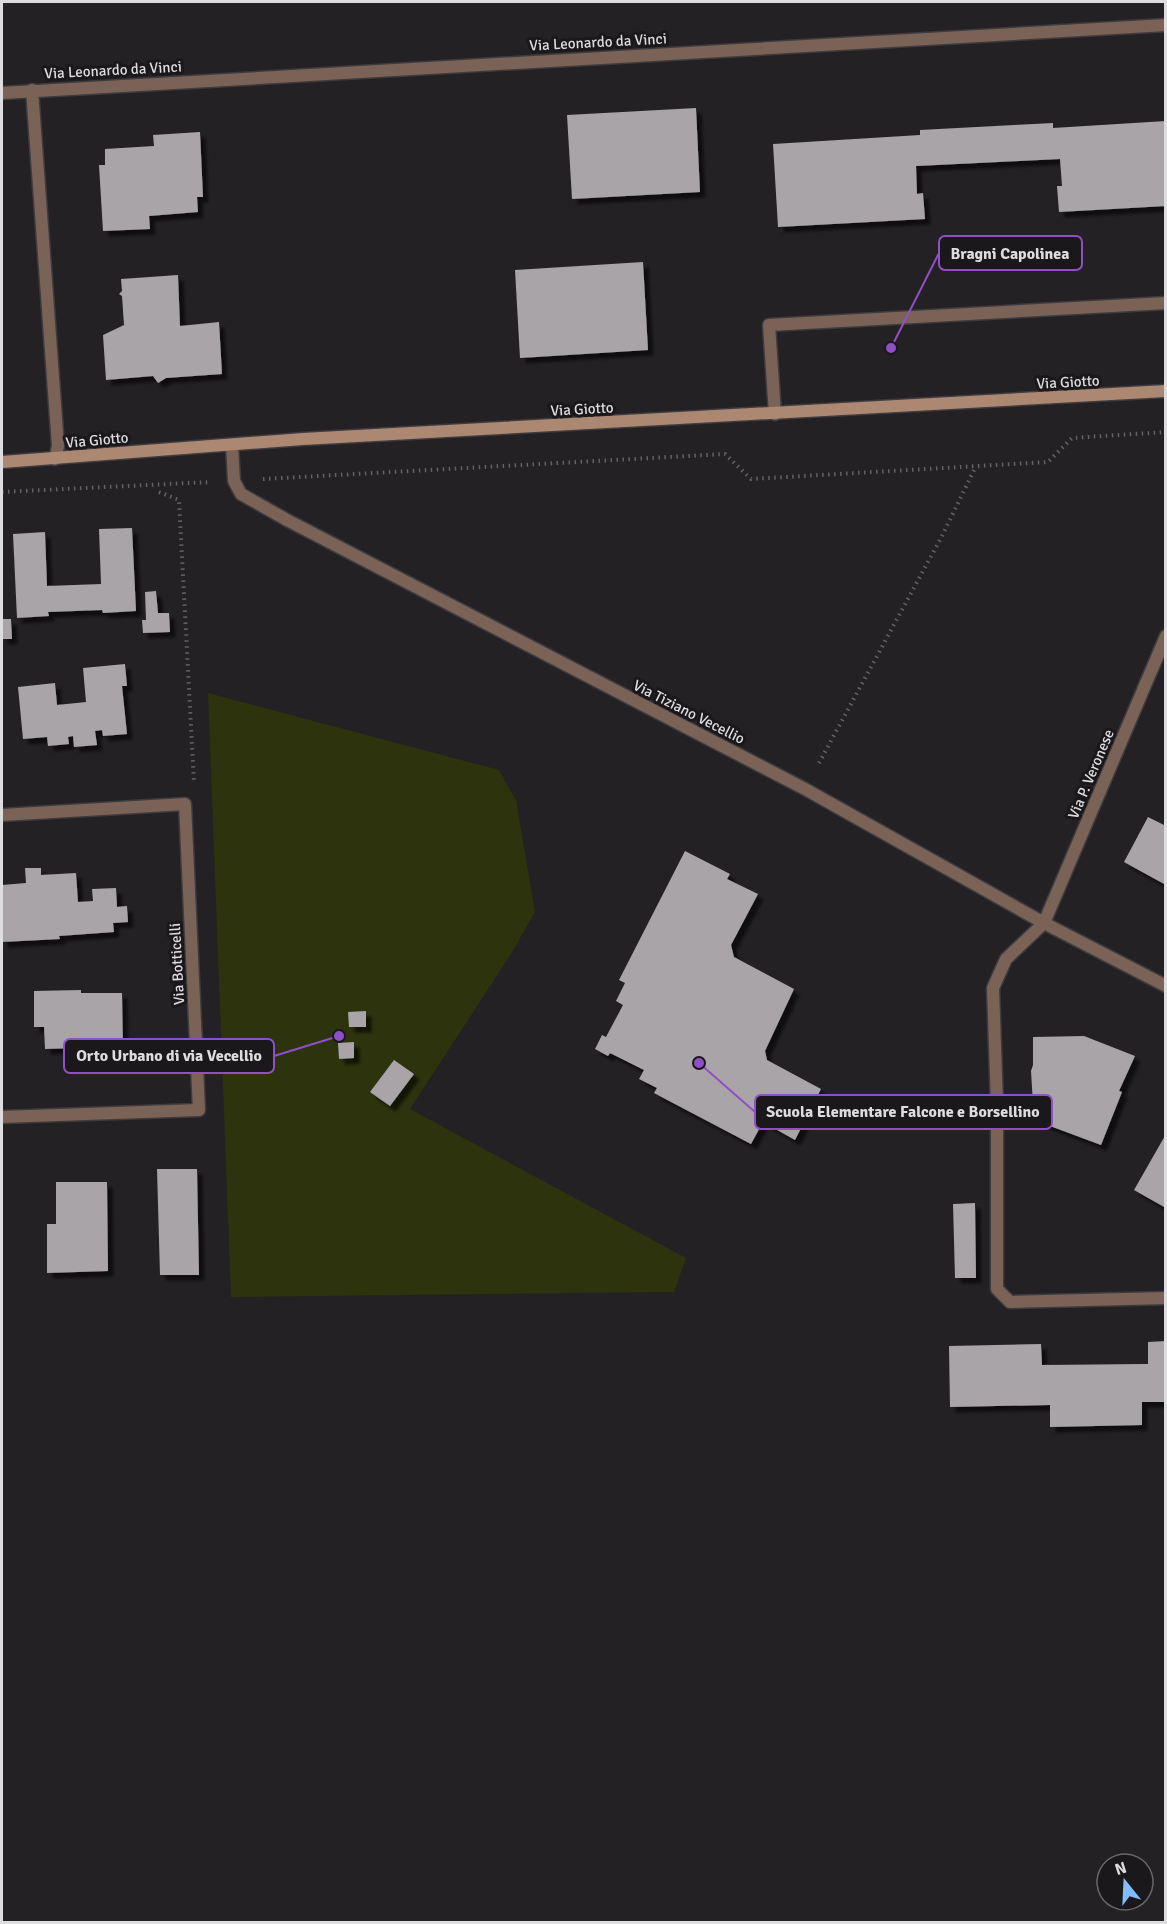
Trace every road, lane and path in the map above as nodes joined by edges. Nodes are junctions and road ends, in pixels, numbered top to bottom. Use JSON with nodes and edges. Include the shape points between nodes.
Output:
{"nodes":[{"id":1,"x":1166,"y":25,"type":"edge"},
{"id":2,"x":32,"y":90,"type":"junction"},
{"id":3,"x":2,"y":93,"type":"edge"},
{"id":4,"x":1166,"y":303,"type":"edge"},
{"id":5,"x":1166,"y":391,"type":"edge"},
{"id":6,"x":775,"y":414,"type":"junction"},
{"id":7,"x":1166,"y":432,"type":"edge"},
{"id":8,"x":232,"y":445,"type":"junction"},
{"id":9,"x":55,"y":459,"type":"junction"},
{"id":10,"x":2,"y":462,"type":"edge"},
{"id":11,"x":976,"y":466,"type":"junction"},
{"id":12,"x":285,"y":478,"type":"dead end"},
{"id":13,"x":169,"y":483,"type":"dead end"},
{"id":14,"x":2,"y":492,"type":"edge"},
{"id":15,"x":159,"y":492,"type":"dead end"},
{"id":16,"x":1166,"y":636,"type":"edge"},
{"id":17,"x":819,"y":764,"type":"dead end"},
{"id":18,"x":185,"y":804,"type":"junction"},
{"id":19,"x":2,"y":815,"type":"edge"},
{"id":20,"x":1044,"y":923,"type":"junction"},
{"id":21,"x":1166,"y":986,"type":"edge"},
{"id":22,"x":2,"y":1117,"type":"edge"},
{"id":23,"x":1166,"y":1298,"type":"edge"}],
"edges":[{"from":1,"to":2,"type":"street","name":"Via Leonardo da Vinci"},
{"from":2,"to":3,"type":"street","name":"Via Leonardo da Vinci"},
{"from":2,"to":9,"type":"street","name":"Via Leonardo da Vinci","via":[[58,446]]},
{"from":4,"to":6,"type":"street","via":[[769,325]]},
{"from":5,"to":6,"type":"street","name":"Via Giotto"},
{"from":6,"to":8,"type":"street","name":"Via Giotto"},
{"from":7,"to":11,"type":"path","via":[[1072,438],[1048,462]]},
{"from":8,"to":9,"type":"street","name":"Via Giotto"},
{"from":8,"to":20,"type":"street","name":"Via Tiziano Vecellio","via":[[234,481],[241,494],[805,789]]},
{"from":9,"to":10,"type":"street","name":"Via Giotto"},
{"from":11,"to":12,"type":"path","via":[[751,479],[725,454],[697,454]]},
{"from":11,"to":17,"type":"path"},
{"from":13,"to":14,"type":"path"},
{"from":15,"to":18,"type":"path","via":[[179,500],[195,781]]},
{"from":16,"to":20,"type":"street","name":"Via P. Veronese"},
{"from":18,"to":19,"type":"street"},
{"from":18,"to":22,"type":"street","name":"Via Botticelli","via":[[199,1110]]},
{"from":20,"to":21,"type":"street","name":"Via Tiziano Vecellio"},
{"from":20,"to":23,"type":"street","via":[[1006,959],[993,988],[998,1105],[997,1289],[1010,1302]]}]}
